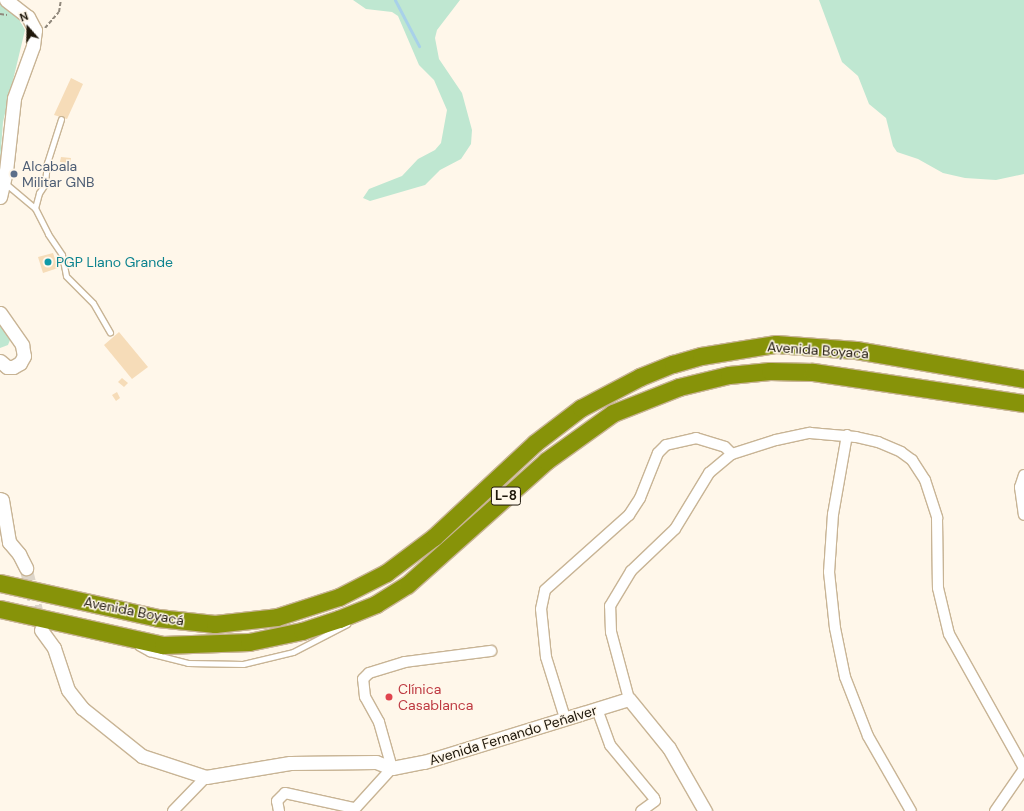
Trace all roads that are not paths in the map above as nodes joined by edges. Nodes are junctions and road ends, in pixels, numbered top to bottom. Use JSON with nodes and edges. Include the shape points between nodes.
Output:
{"nodes":[{"id":1,"x":6,"y":0,"type":"edge"},
{"id":2,"x":61,"y":119,"type":"dead end"},
{"id":3,"x":3,"y":181,"type":"junction"},
{"id":4,"x":0,"y":197,"type":"edge"},
{"id":5,"x":35,"y":208,"type":"junction"},
{"id":6,"x":0,"y":313,"type":"edge"},
{"id":7,"x":110,"y":332,"type":"dead end"},
{"id":8,"x":0,"y":361,"type":"edge"},
{"id":9,"x":1024,"y":378,"type":"edge"},
{"id":10,"x":1024,"y":403,"type":"edge"},
{"id":11,"x":847,"y":435,"type":"junction"},
{"id":12,"x":732,"y":454,"type":"junction"},
{"id":13,"x":1024,"y":475,"type":"edge"},
{"id":14,"x":0,"y":499,"type":"edge"},
{"id":15,"x":1024,"y":515,"type":"edge"},
{"id":16,"x":26,"y":568,"type":"tunnel mouth"},
{"id":17,"x":0,"y":583,"type":"edge"},
{"id":18,"x":0,"y":609,"type":"edge"},
{"id":19,"x":41,"y":630,"type":"tunnel mouth"},
{"id":20,"x":491,"y":651,"type":"dead end"},
{"id":21,"x":629,"y":699,"type":"junction"},
{"id":22,"x":597,"y":709,"type":"junction"},
{"id":23,"x":565,"y":718,"type":"junction"},
{"id":24,"x":392,"y":768,"type":"junction"},
{"id":25,"x":1024,"y":769,"type":"edge"},
{"id":26,"x":206,"y":777,"type":"junction"},
{"id":27,"x":353,"y":810,"type":"edge"},
{"id":28,"x":173,"y":811,"type":"edge"},
{"id":29,"x":280,"y":811,"type":"edge"},
{"id":30,"x":642,"y":811,"type":"edge"},
{"id":31,"x":705,"y":811,"type":"edge"},
{"id":32,"x":911,"y":811,"type":"edge"},
{"id":33,"x":995,"y":811,"type":"edge"}],
"edges":[{"from":1,"to":3,"type":"main road","via":[[28,17],[35,30],[33,46],[14,98]]},
{"from":2,"to":5,"type":"lane","via":[[47,163],[45,184],[39,193]]},
{"from":3,"to":4,"type":"main road"},
{"from":3,"to":5,"type":"lane"},
{"from":5,"to":7,"type":"lane","via":[[62,255],[66,276],[93,303]]},
{"from":6,"to":8,"type":"main road","via":[[22,345],[24,356],[20,363],[13,367],[7,367]]},
{"from":9,"to":17,"type":"highway","name":"Avenida Boyacá","number":"L-8","via":[[856,350],[776,344],[701,356],[673,364],[640,377],[581,408],[535,443],[434,537],[386,573],[326,602],[277,617],[215,624],[158,618]]},
{"from":10,"to":18,"type":"highway","name":"Avenida Boyacá","number":"L-8","via":[[813,372],[770,371],[729,375],[679,387],[613,413],[546,461],[406,585],[376,604],[302,631],[249,642],[202,646],[163,645]]},
{"from":11,"to":12,"type":"street","via":[[810,433]]},
{"from":11,"to":25,"type":"street","via":[[878,442],[901,452],[912,460],[925,480],[937,518],[938,588],[949,634]]},
{"from":11,"to":32,"type":"street","via":[[832,514],[829,572],[835,628],[845,677],[862,722]]},
{"from":12,"to":21,"type":"street","via":[[709,473],[675,529],[631,570],[610,606],[610,632]]},
{"from":12,"to":23,"type":"street","via":[[725,447],[696,438],[666,445],[658,453],[640,498],[629,515],[545,590],[541,609],[546,657]]},
{"from":13,"to":15,"type":"street","via":[[1020,487]]},
{"from":14,"to":16,"type":"main road","via":[[8,542],[19,554]]},
{"from":19,"to":26,"type":"main road","via":[[54,648],[68,690],[82,708],[142,756]]},
{"from":20,"to":24,"type":"street","via":[[405,662],[369,673],[363,679],[365,697],[379,722]]},
{"from":21,"to":22,"type":"main road","name":"Avenida Fernando Peñalver"},
{"from":21,"to":31,"type":"main road","via":[[669,748]]},
{"from":22,"to":23,"type":"main road","name":"Avenida Fernando Peñalver"},
{"from":22,"to":30,"type":"street","via":[[610,745],[655,800]]},
{"from":23,"to":24,"type":"main road","name":"Avenida Fernando Peñalver","via":[[465,752]]},
{"from":24,"to":26,"type":"main road","name":"Avenida Fernando Peñalver","via":[[376,762],[290,763]]},
{"from":24,"to":27,"type":"street"},
{"from":25,"to":33,"type":"street"},
{"from":26,"to":28,"type":"street"},
{"from":27,"to":29,"type":"street","via":[[285,792],[277,801]]}]}
